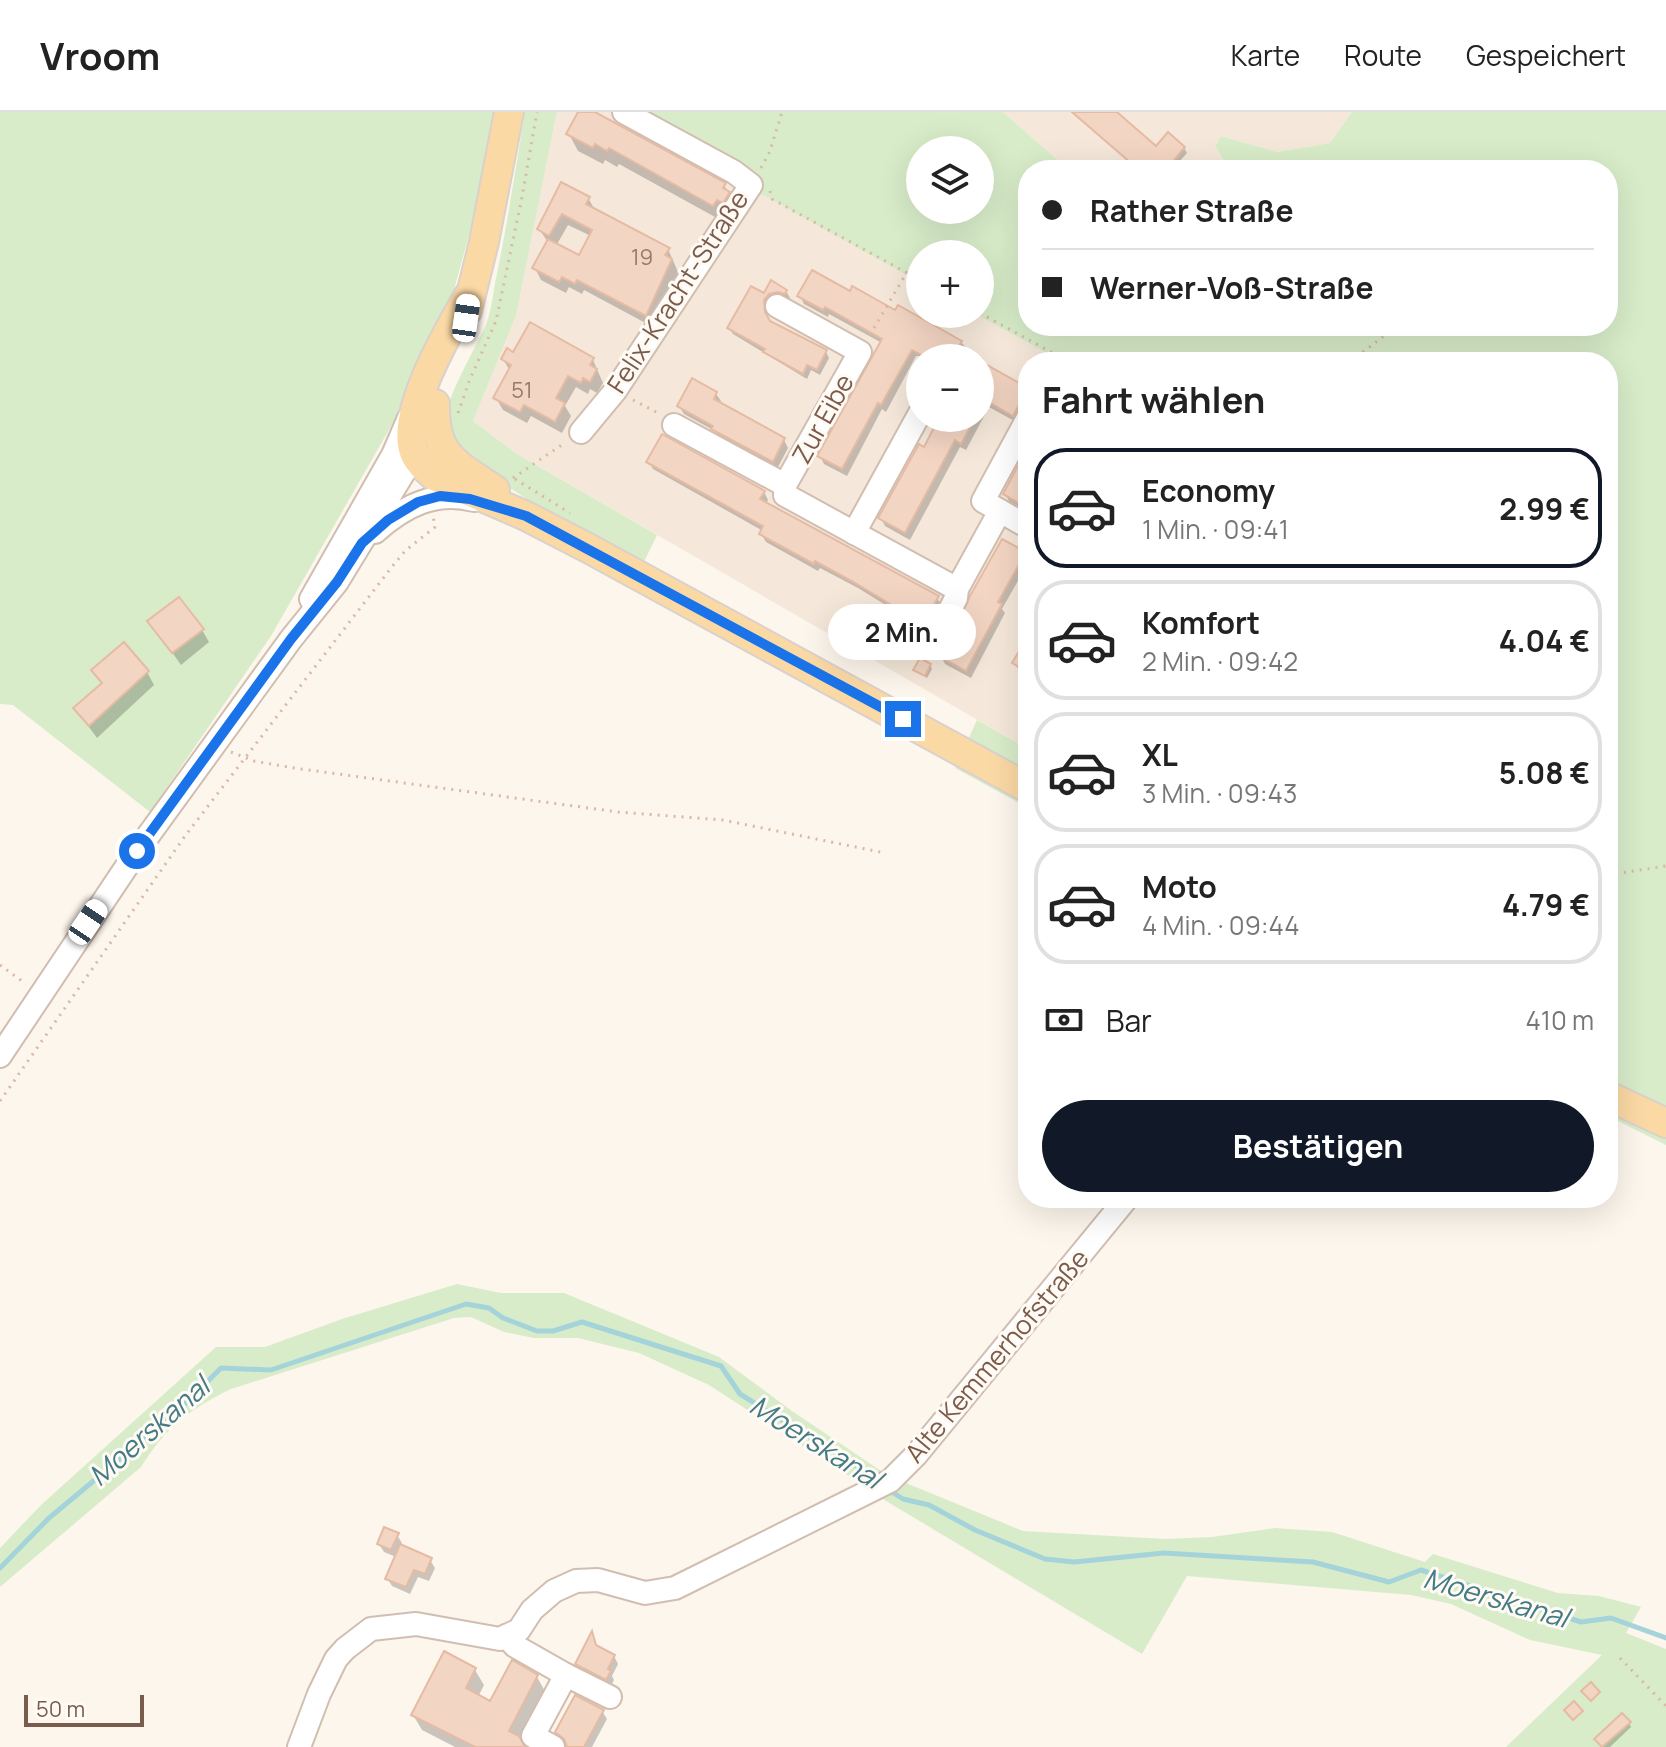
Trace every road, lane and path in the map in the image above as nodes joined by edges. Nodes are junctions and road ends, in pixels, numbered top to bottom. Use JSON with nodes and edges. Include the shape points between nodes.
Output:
{"nodes":[{"id":1,"x":509,"y":112,"type":"edge"},
{"id":2,"x":537,"y":112,"type":"edge"},
{"id":3,"x":624,"y":112,"type":"edge"},
{"id":4,"x":782,"y":112,"type":"edge"},
{"id":5,"x":761,"y":180,"type":"junction"},
{"id":6,"x":906,"y":271,"type":"edge"},
{"id":7,"x":906,"y":274,"type":"edge"},
{"id":8,"x":777,"y":306,"type":"dead end"},
{"id":9,"x":994,"y":321,"type":"edge"},
{"id":10,"x":1018,"y":336,"type":"edge"},
{"id":11,"x":1018,"y":336,"type":"edge"},
{"id":12,"x":1384,"y":336,"type":"edge"},
{"id":13,"x":860,"y":352,"type":"junction"},
{"id":14,"x":1045,"y":352,"type":"edge"},
{"id":15,"x":1363,"y":352,"type":"edge"},
{"id":16,"x":615,"y":391,"type":"junction"},
{"id":17,"x":436,"y":410,"type":"junction"},
{"id":18,"x":674,"y":425,"type":"joint"},
{"id":19,"x":581,"y":432,"type":"joint"},
{"id":20,"x":910,"y":432,"type":"edge"},
{"id":21,"x":1018,"y":442,"type":"edge"},
{"id":22,"x":410,"y":450,"type":"junction"},
{"id":23,"x":446,"y":455,"type":"junction"},
{"id":24,"x":785,"y":485,"type":"junction"},
{"id":25,"x":507,"y":486,"type":"junction"},
{"id":26,"x":429,"y":498,"type":"junction"},
{"id":27,"x":992,"y":506,"type":"junction"},
{"id":28,"x":574,"y":515,"type":"dead end"},
{"id":29,"x":526,"y":516,"type":"junction"},
{"id":30,"x":1018,"y":521,"type":"edge"},
{"id":31,"x":854,"y":533,"type":"junction"},
{"id":32,"x":362,"y":543,"type":"junction"},
{"id":33,"x":957,"y":589,"type":"junction"},
{"id":34,"x":291,"y":639,"type":"junction"},
{"id":35,"x":934,"y":641,"type":"dead end"},
{"id":36,"x":213,"y":745,"type":"junction"},
{"id":37,"x":243,"y":757,"type":"junction"},
{"id":38,"x":1018,"y":783,"type":"edge"},
{"id":39,"x":885,"y":853,"type":"dead end"},
{"id":40,"x":1666,"y":866,"type":"edge"},
{"id":41,"x":1618,"y":873,"type":"edge"},
{"id":42,"x":0,"y":965,"type":"edge"},
{"id":43,"x":40,"y":994,"type":"junction"},
{"id":44,"x":0,"y":1056,"type":"edge"},
{"id":45,"x":0,"y":1101,"type":"edge"},
{"id":46,"x":1618,"y":1101,"type":"edge"},
{"id":47,"x":1666,"y":1123,"type":"edge"},
{"id":48,"x":1119,"y":1208,"type":"edge"},
{"id":49,"x":506,"y":1636,"type":"junction"},
{"id":50,"x":1620,"y":1658,"type":"dead end"},
{"id":51,"x":566,"y":1675,"type":"junction"},
{"id":52,"x":610,"y":1697,"type":"dead end"},
{"id":53,"x":1666,"y":1706,"type":"edge"},
{"id":54,"x":299,"y":1747,"type":"edge"},
{"id":55,"x":553,"y":1747,"type":"edge"}],
"edges":[{"from":1,"to":17,"type":"main road","via":[[463,340]]},
{"from":2,"to":17,"type":"path","via":[[496,321],[470,379]]},
{"from":3,"to":5,"type":"street","name":"Felix-Kracht-Straße","via":[[734,172]]},
{"from":4,"to":5,"type":"path"},
{"from":5,"to":6,"type":"path","via":[[772,199]]},
{"from":5,"to":16,"type":"street","name":"Felix-Kracht-Straße"},
{"from":7,"to":13,"type":"path"},
{"from":8,"to":13,"type":"street","name":"Zur Eibe"},
{"from":9,"to":11,"type":"path"},
{"from":10,"to":14,"type":"path"},
{"from":12,"to":15,"type":"path"},
{"from":13,"to":24,"type":"street","name":"Zur Eibe"},
{"from":16,"to":18,"type":"path"},
{"from":16,"to":19,"type":"street","name":"Felix-Kracht-Straße"},
{"from":17,"to":22,"type":"main road"},
{"from":17,"to":23,"type":"main road"},
{"from":18,"to":24,"type":"street","name":"Zur Eibe"},
{"from":19,"to":25,"type":"path"},
{"from":20,"to":31,"type":"street"},
{"from":21,"to":27,"type":"street"},
{"from":22,"to":23,"type":"main road","via":[[431,445]]},
{"from":22,"to":29,"type":"main road","via":[[434,476]]},
{"from":22,"to":32,"type":"street"},
{"from":22,"to":34,"type":"street","via":[[328,566]]},
{"from":23,"to":25,"type":"main road"},
{"from":24,"to":31,"type":"street","name":"Zur Eibe","via":[[785,495]]},
{"from":25,"to":28,"type":"path"},
{"from":25,"to":29,"type":"main road"},
{"from":26,"to":29,"type":"street","via":[[470,499]]},
{"from":26,"to":32,"type":"street","via":[[388,520]]},
{"from":26,"to":37,"type":"path","via":[[435,527],[405,551]]},
{"from":27,"to":30,"type":"street"},
{"from":27,"to":33,"type":"street"},
{"from":29,"to":38,"type":"main road"},
{"from":31,"to":33,"type":"street","name":"Zur Eibe"},
{"from":32,"to":34,"type":"street"},
{"from":33,"to":35,"type":"street"},
{"from":34,"to":36,"type":"street"},
{"from":36,"to":37,"type":"path"},
{"from":36,"to":43,"type":"street"},
{"from":37,"to":39,"type":"path","via":[[588,808],[723,820]]},
{"from":37,"to":45,"type":"path"},
{"from":40,"to":41,"type":"path"},
{"from":42,"to":43,"type":"path"},
{"from":43,"to":44,"type":"street"},
{"from":46,"to":47,"type":"main road"},
{"from":48,"to":49,"type":"street","name":"Alte Kemmerhofstraße","via":[[916,1455],[883,1484],[675,1588],[645,1593],[598,1580],[576,1581],[554,1591],[519,1630]]},
{"from":49,"to":51,"type":"street"},
{"from":49,"to":54,"type":"street","via":[[416,1624],[371,1629],[336,1659]]},
{"from":50,"to":53,"type":"path"},
{"from":51,"to":52,"type":"street"},
{"from":51,"to":55,"type":"street","via":[[533,1736]]}]}
